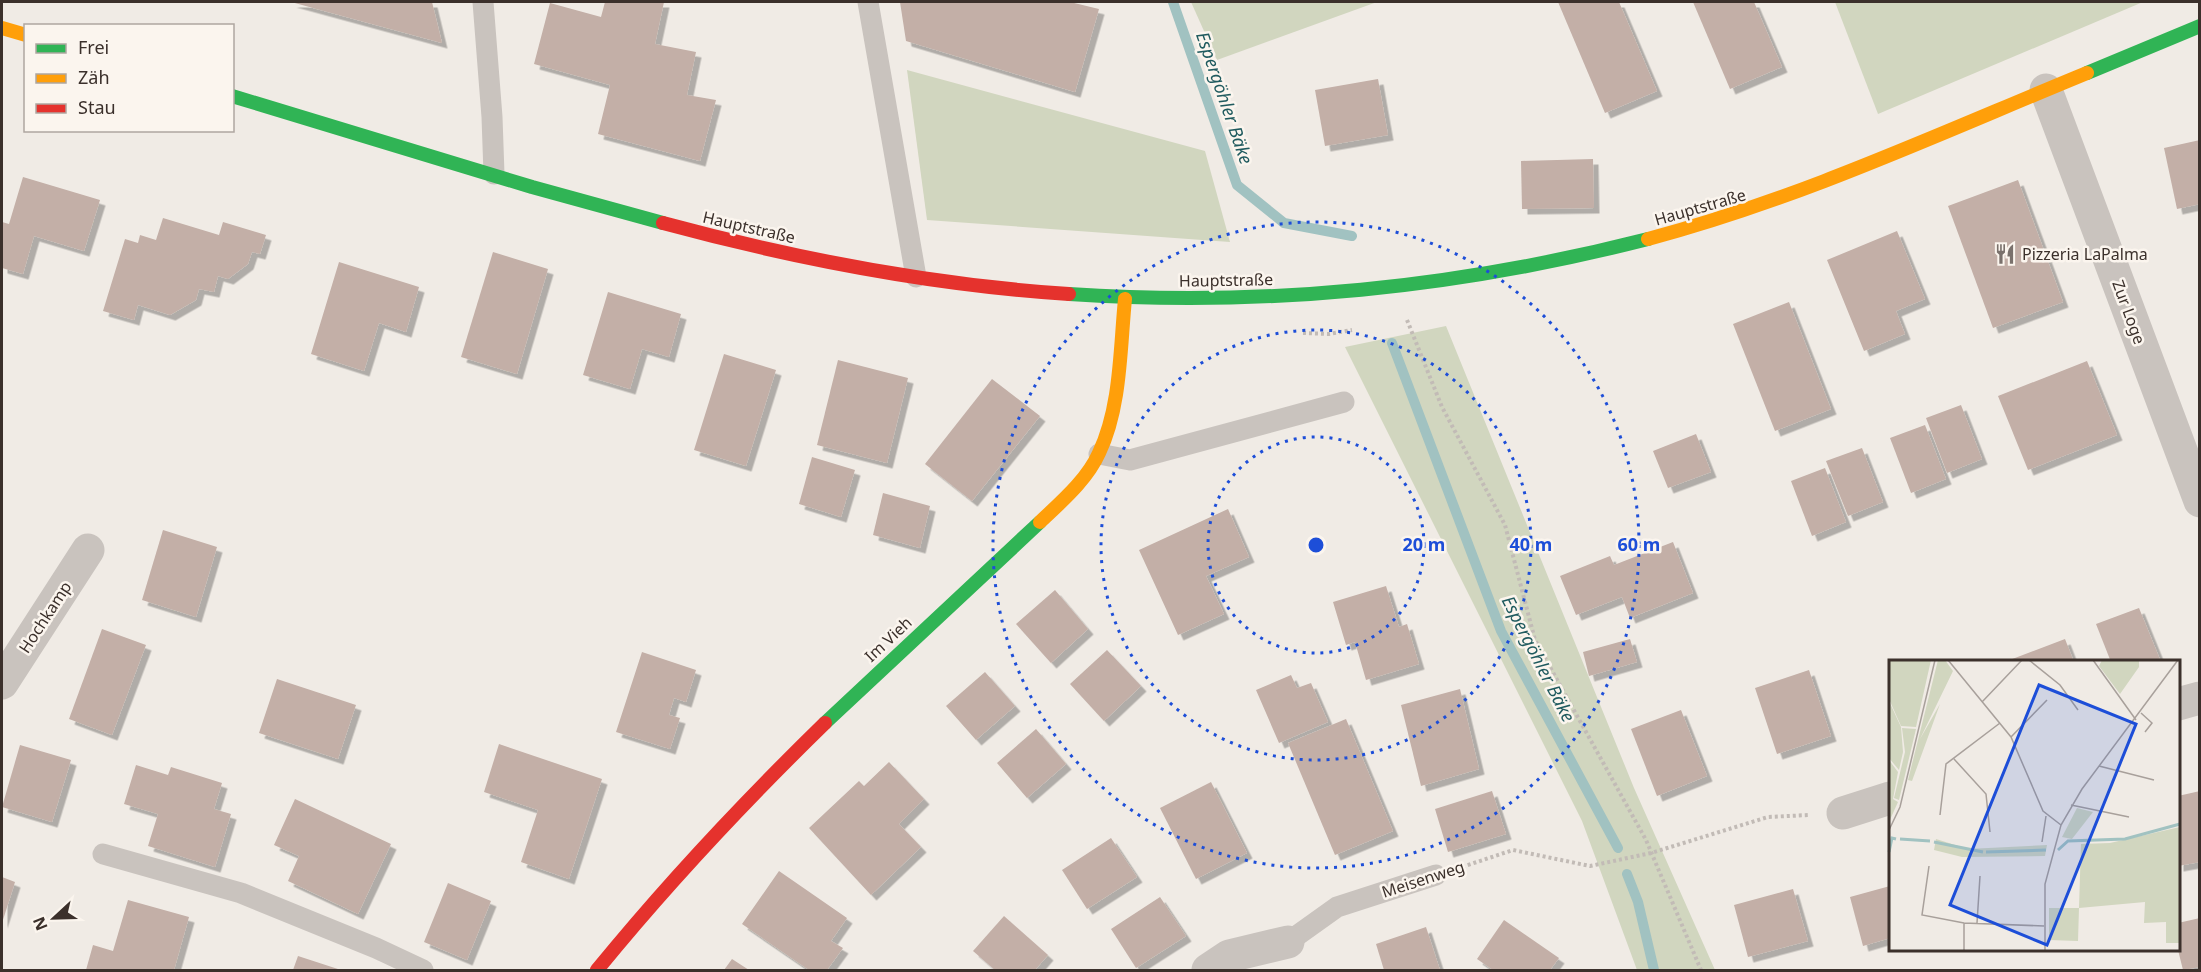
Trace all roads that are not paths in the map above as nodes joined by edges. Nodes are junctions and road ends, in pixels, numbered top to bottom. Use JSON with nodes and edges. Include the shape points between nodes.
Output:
{"nodes":[{"id":1,"x":483,"y":2,"type":"edge"},
{"id":2,"x":868,"y":2,"type":"edge"},
{"id":3,"x":2199,"y":26,"type":"edge"},
{"id":4,"x":2,"y":28,"type":"edge"},
{"id":5,"x":24,"y":34,"type":"edge"},
{"id":6,"x":2046,"y":90,"type":"junction"},
{"id":7,"x":234,"y":97,"type":"edge"},
{"id":8,"x":494,"y":174,"type":"junction"},
{"id":9,"x":916,"y":277,"type":"junction"},
{"id":10,"x":1125,"y":299,"type":"junction"},
{"id":11,"x":1344,"y":402,"type":"dead end"},
{"id":12,"x":1099,"y":454,"type":"junction"},
{"id":13,"x":2199,"y":501,"type":"edge"},
{"id":14,"x":87,"y":550,"type":"dead end"},
{"id":15,"x":2,"y":683,"type":"edge"},
{"id":16,"x":2199,"y":698,"type":"edge"},
{"id":17,"x":2180,"y":703,"type":"edge"},
{"id":18,"x":1889,"y":798,"type":"edge"},
{"id":19,"x":1843,"y":813,"type":"road end"},
{"id":20,"x":103,"y":854,"type":"dead end"},
{"id":21,"x":1436,"y":875,"type":"road end"},
{"id":22,"x":1288,"y":942,"type":"joint"},
{"id":23,"x":423,"y":970,"type":"edge"},
{"id":24,"x":597,"y":970,"type":"edge"},
{"id":25,"x":1208,"y":970,"type":"edge"}],
"edges":[{"from":1,"to":8,"type":"lane"},
{"from":2,"to":9,"type":"lane"},
{"from":3,"to":6,"type":"main road","name":"Hauptstraße"},
{"from":4,"to":5,"type":"main road"},
{"from":6,"to":10,"type":"main road","name":"Hauptstraße","via":[[1770,203],[1599,250],[1498,272],[1394,288],[1257,297]]},
{"from":6,"to":13,"type":"street","name":"Zur Loge"},
{"from":7,"to":8,"type":"main road","name":"Hauptstraße"},
{"from":8,"to":9,"type":"main road","name":"Hauptstraße","via":[[593,205],[748,245]]},
{"from":9,"to":10,"type":"main road","name":"Hauptstraße"},
{"from":10,"to":12,"type":"main road","name":"Im Vieh","via":[[1112,418]]},
{"from":11,"to":12,"type":"lane","via":[[1130,460]]},
{"from":12,"to":24,"type":"main road","name":"Im Vieh","via":[[1068,496],[885,663],[746,800]]},
{"from":14,"to":15,"type":"street","name":"Hochkamp"},
{"from":16,"to":17,"type":"street"},
{"from":18,"to":19,"type":"street"},
{"from":20,"to":23,"type":"lane","via":[[241,893]]},
{"from":21,"to":22,"type":"lane","name":"Meisenweg","via":[[1337,907]]},
{"from":22,"to":25,"type":"street","name":"Meisenweg","via":[[1229,956]]}]}
